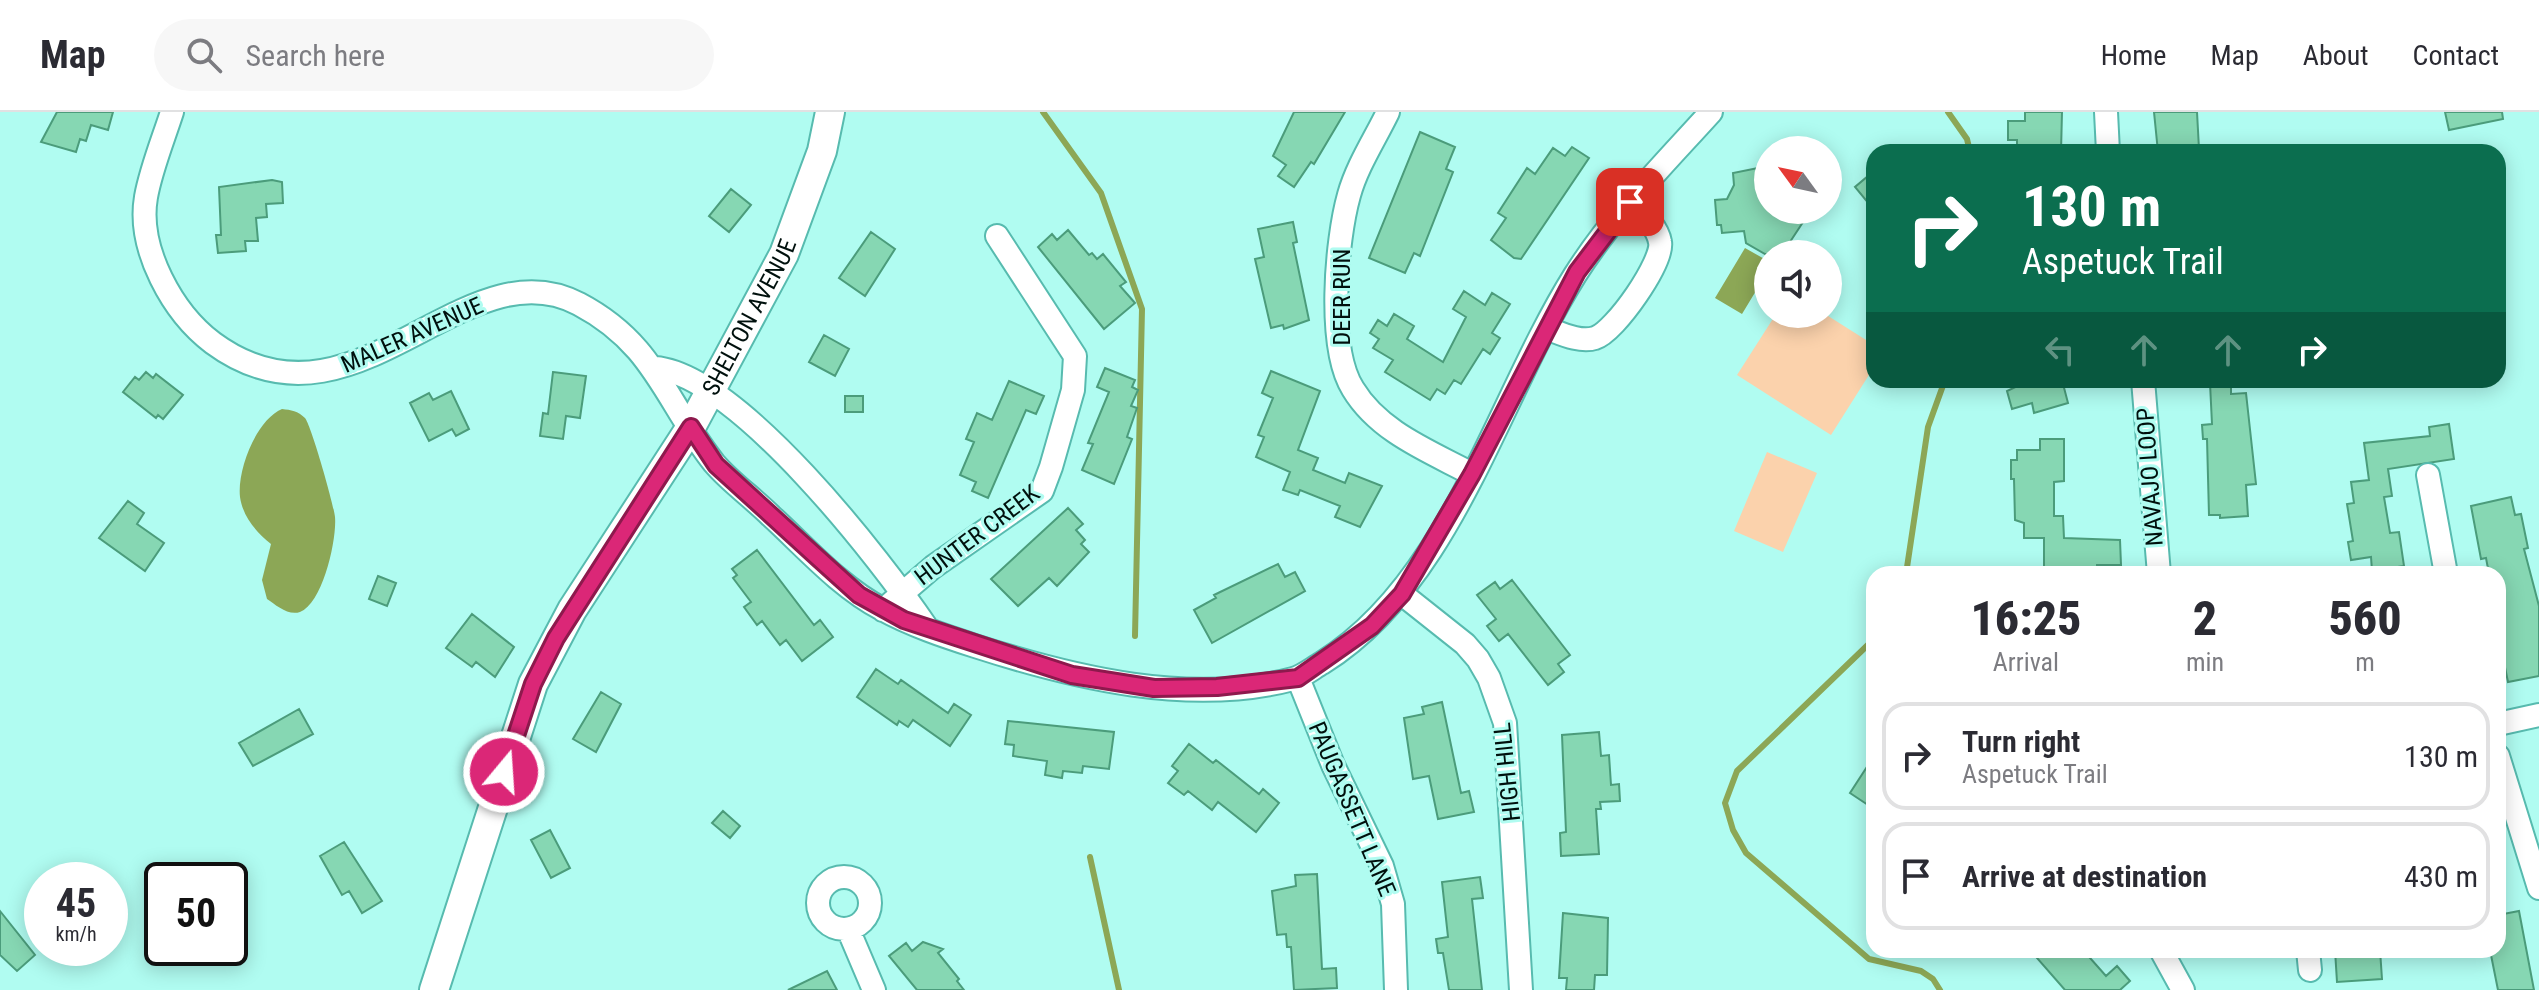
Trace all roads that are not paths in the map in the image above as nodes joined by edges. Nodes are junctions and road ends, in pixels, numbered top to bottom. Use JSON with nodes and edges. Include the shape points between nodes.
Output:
{"nodes":[{"id":1,"x":172,"y":112,"type":"edge"},
{"id":2,"x":830,"y":112,"type":"edge"},
{"id":3,"x":1388,"y":112,"type":"edge"},
{"id":4,"x":1711,"y":112,"type":"edge"},
{"id":5,"x":2106,"y":112,"type":"edge"},
{"id":6,"x":2108,"y":144,"type":"edge"},
{"id":7,"x":1630,"y":202,"type":"junction"},
{"id":8,"x":997,"y":236,"type":"dead end"},
{"id":9,"x":1546,"y":328,"type":"junction"},
{"id":10,"x":655,"y":368,"type":"junction"},
{"id":11,"x":2144,"y":388,"type":"edge"},
{"id":12,"x":709,"y":392,"type":"junction"},
{"id":13,"x":691,"y":427,"type":"junction"},
{"id":14,"x":1472,"y":474,"type":"junction"},
{"id":15,"x":2428,"y":475,"type":"dead end"},
{"id":16,"x":2158,"y":566,"type":"edge"},
{"id":17,"x":2445,"y":566,"type":"edge"},
{"id":18,"x":901,"y":592,"type":"junction"},
{"id":19,"x":1402,"y":594,"type":"junction"},
{"id":20,"x":883,"y":610,"type":"junction"},
{"id":21,"x":927,"y":628,"type":"junction"},
{"id":22,"x":1298,"y":678,"type":"junction"},
{"id":23,"x":2539,"y":715,"type":"edge"},
{"id":24,"x":2506,"y":722,"type":"edge"},
{"id":25,"x":2506,"y":782,"type":"edge"},
{"id":26,"x":2539,"y":888,"type":"edge"},
{"id":27,"x":848,"y":929,"type":"dead end"},
{"id":28,"x":2165,"y":958,"type":"edge"},
{"id":29,"x":434,"y":990,"type":"edge"},
{"id":30,"x":874,"y":990,"type":"edge"},
{"id":31,"x":1396,"y":990,"type":"edge"},
{"id":32,"x":1521,"y":990,"type":"edge"},
{"id":33,"x":2183,"y":990,"type":"edge"}],
"edges":[{"from":1,"to":10,"type":"street","name":"MALER AVENUE","via":[[146,197],[144,225],[156,267],[178,307],[212,343],[249,363],[280,372],[321,373],[373,357],[479,302],[527,293],[571,299],[602,317],[637,345]]},
{"from":2,"to":12,"type":"main road","name":"SHELTON AVENUE","via":[[822,151],[784,254]]},
{"from":3,"to":14,"type":"street","name":"DEER RUN","via":[[1349,193],[1342,227],[1339,331],[1345,371],[1352,388],[1383,423]]},
{"from":4,"to":7,"type":"street"},
{"from":5,"to":6,"type":"street"},
{"from":7,"to":9,"type":"street","via":[[1577,272]]},
{"from":7,"to":9,"type":"street","via":[[1648,219],[1660,243],[1659,258],[1619,319],[1595,339]]},
{"from":8,"to":18,"type":"street","name":"HUNTER CREEK","via":[[1075,356],[1073,390],[1042,491]]},
{"from":9,"to":14,"type":"street"},
{"from":10,"to":12,"type":"street","name":"MALER AVENUE","via":[[674,372]]},
{"from":10,"to":13,"type":"street","name":"MALER AVENUE"},
{"from":11,"to":16,"type":"street","name":"NAVAJO LOOP"},
{"from":12,"to":13,"type":"main road","name":"SHELTON AVENUE"},
{"from":12,"to":18,"type":"street","name":"MALER AVENUE","via":[[813,482]]},
{"from":13,"to":20,"type":"street","name":"MALER AVENUE","via":[[716,465],[859,595]]},
{"from":13,"to":29,"type":"main road","name":"SHELTON AVENUE","via":[[572,610],[533,684]]},
{"from":14,"to":19,"type":"street"},
{"from":15,"to":17,"type":"street"},
{"from":18,"to":20,"type":"street","name":"HUNTER CREEK"},
{"from":18,"to":21,"type":"street","name":"MALER AVENUE"},
{"from":19,"to":22,"type":"street","via":[[1372,626]]},
{"from":19,"to":32,"type":"street","name":"HIGH HILL","via":[[1478,659],[1505,723]]},
{"from":20,"to":21,"type":"street","name":"MALER AVENUE"},
{"from":21,"to":22,"type":"street","name":"MALER AVENUE","via":[[1072,675],[1154,688]]},
{"from":22,"to":31,"type":"street","name":"PAUGASSETT LANE","via":[[1382,866],[1393,904]]},
{"from":23,"to":24,"type":"street"},
{"from":25,"to":26,"type":"street"},
{"from":27,"to":30,"type":"street"},
{"from":28,"to":33,"type":"street"}]}
